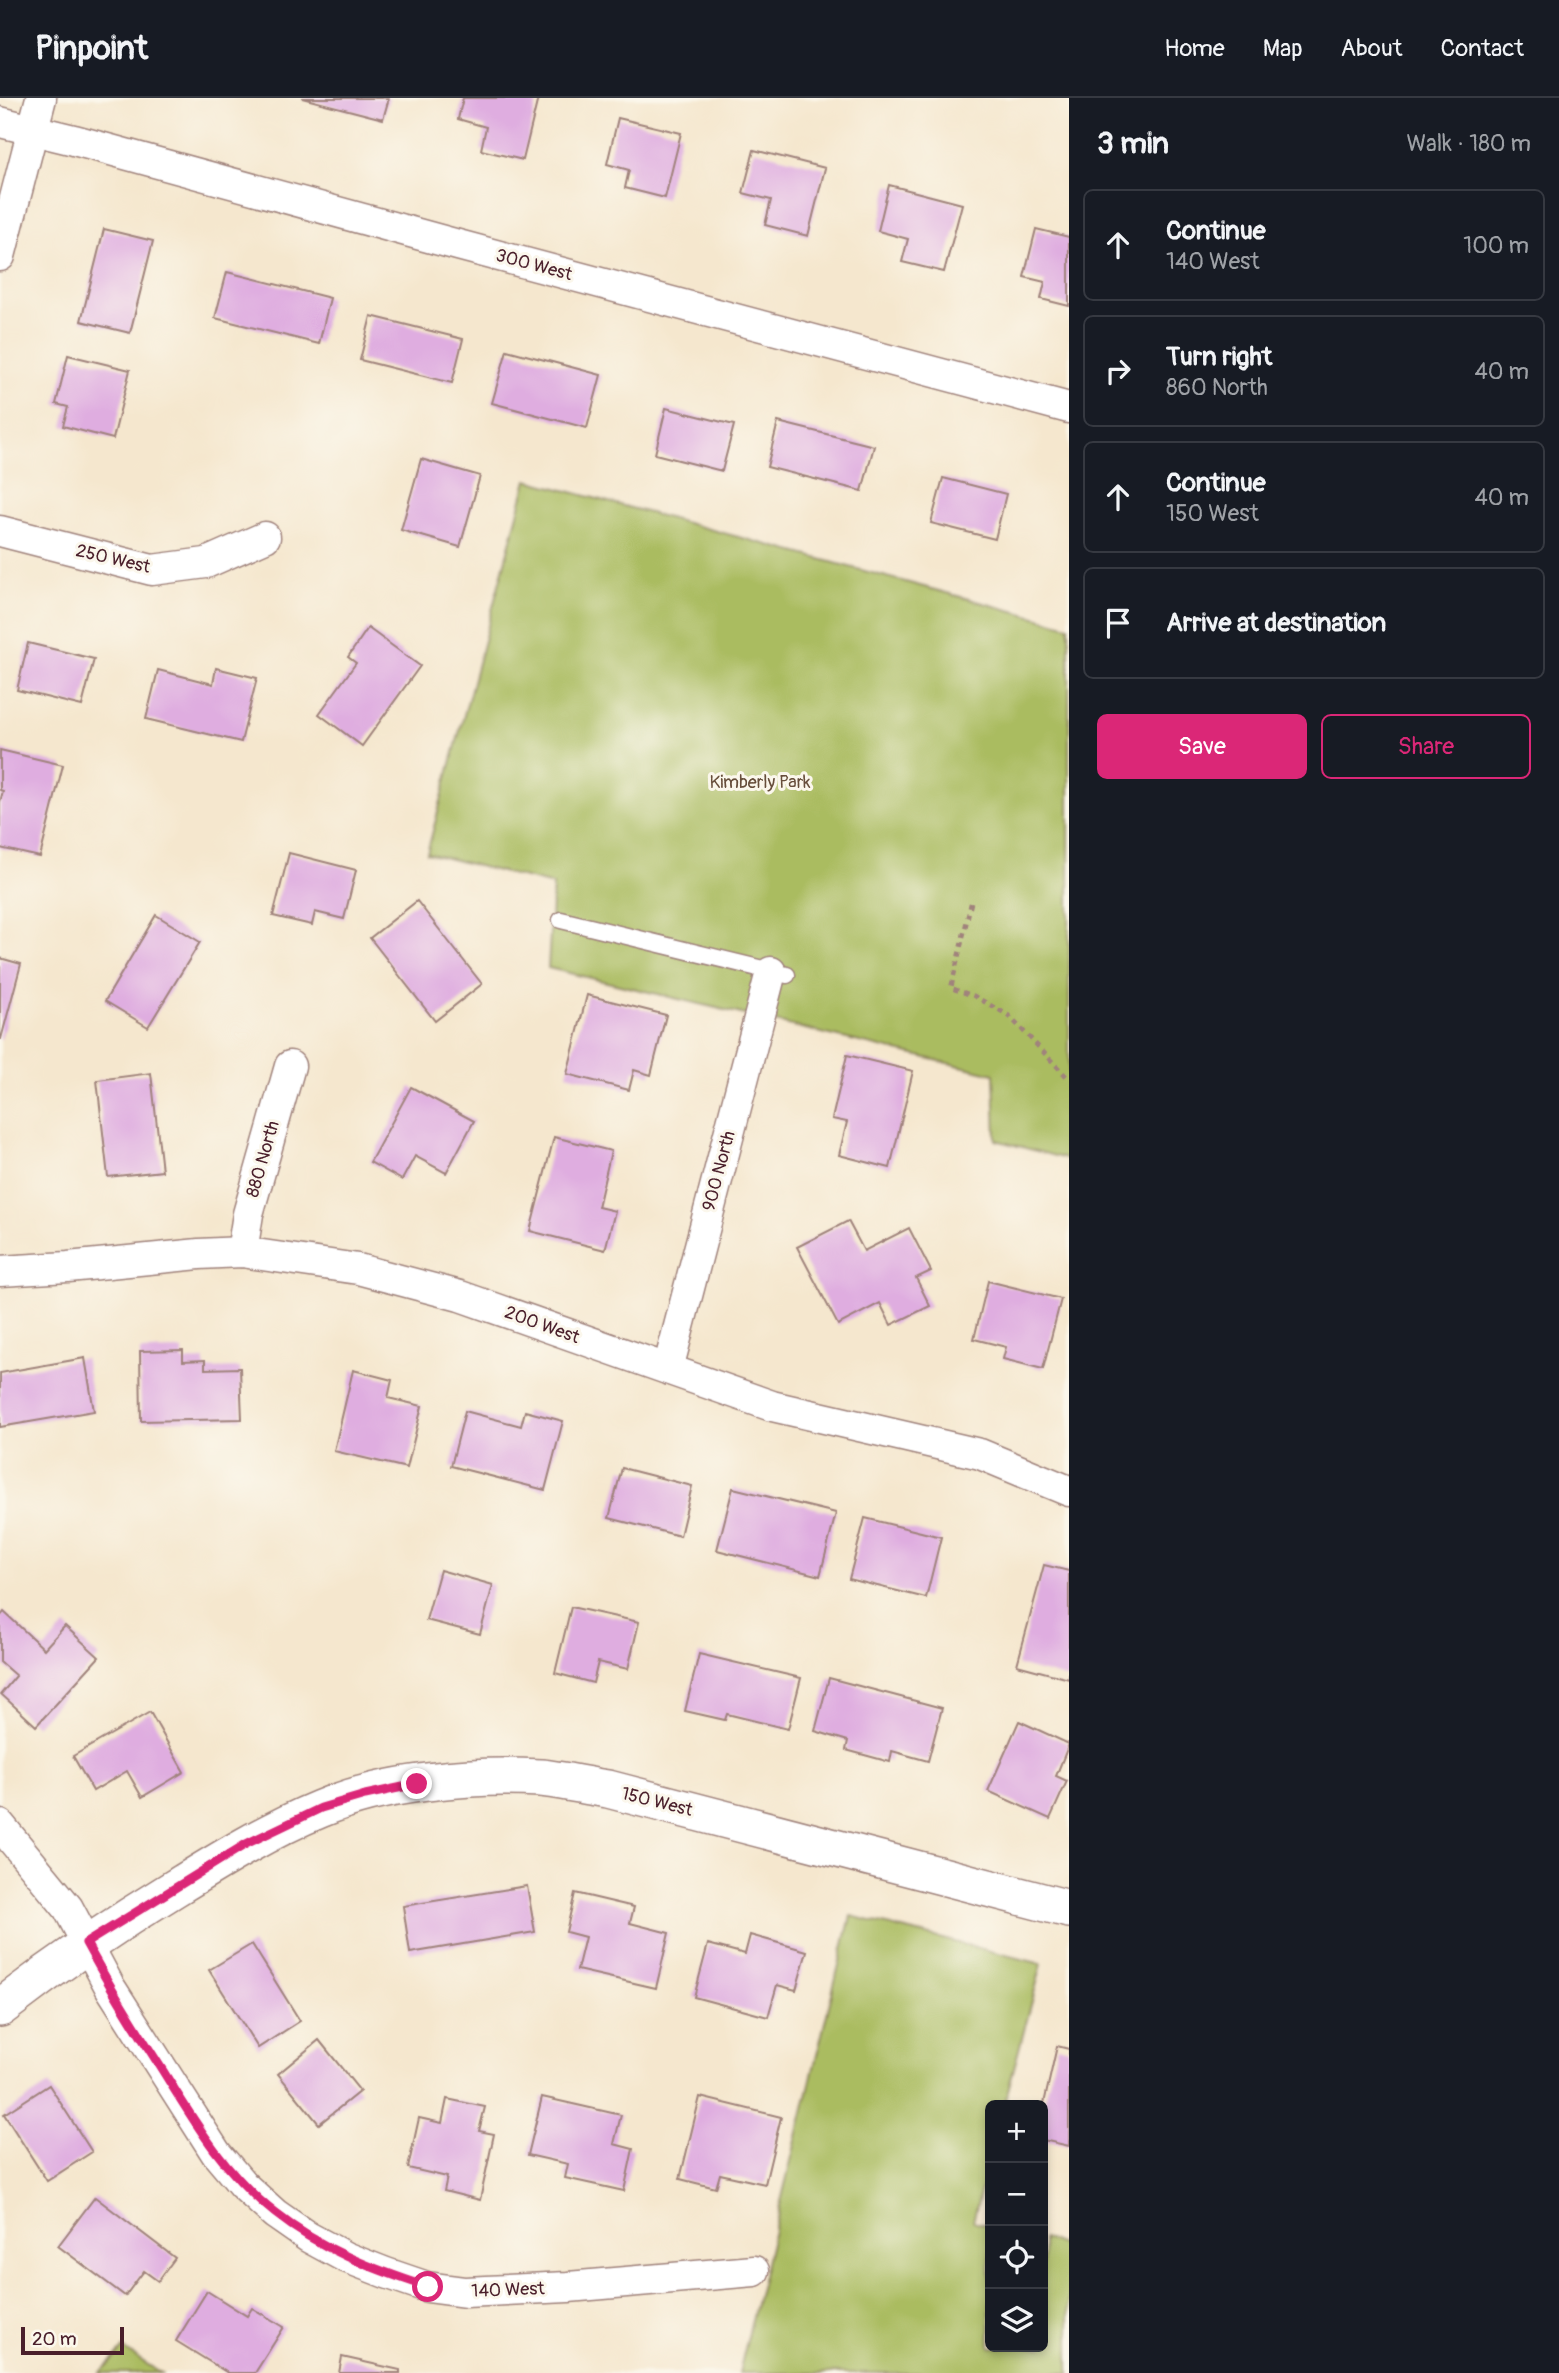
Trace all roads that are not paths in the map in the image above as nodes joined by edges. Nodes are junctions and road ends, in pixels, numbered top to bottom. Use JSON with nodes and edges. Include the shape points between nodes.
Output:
{"nodes":[{"id":1,"x":41,"y":98,"type":"edge"},
{"id":2,"x":0,"y":122,"type":"edge"},
{"id":3,"x":33,"y":130,"type":"junction"},
{"id":4,"x":0,"y":256,"type":"edge"},
{"id":5,"x":1069,"y":408,"type":"edge"},
{"id":6,"x":0,"y":531,"type":"edge"},
{"id":7,"x":265,"y":537,"type":"dead end"},
{"id":8,"x":561,"y":920,"type":"dead end"},
{"id":9,"x":779,"y":974,"type":"joint"},
{"id":10,"x":290,"y":1066,"type":"dead end"},
{"id":11,"x":242,"y":1252,"type":"junction"},
{"id":12,"x":0,"y":1271,"type":"edge"},
{"id":13,"x":668,"y":1369,"type":"junction"},
{"id":14,"x":1069,"y":1491,"type":"edge"},
{"id":15,"x":0,"y":1825,"type":"edge"},
{"id":16,"x":1069,"y":1909,"type":"edge"},
{"id":17,"x":86,"y":1943,"type":"junction"},
{"id":18,"x":0,"y":2008,"type":"edge"},
{"id":19,"x":754,"y":2271,"type":"dead end"}],
"edges":[{"from":1,"to":3,"type":"street"},
{"from":2,"to":3,"type":"street","name":"300 West"},
{"from":3,"to":4,"type":"street"},
{"from":3,"to":5,"type":"street","name":"300 West"},
{"from":6,"to":7,"type":"street","name":"250 West","via":[[152,570],[206,563]]},
{"from":8,"to":9,"type":"lane"},
{"from":9,"to":13,"type":"street","name":"900 North"},
{"from":10,"to":11,"type":"street","name":"880 North"},
{"from":11,"to":12,"type":"street","name":"200 West"},
{"from":11,"to":13,"type":"street","name":"200 West","via":[[398,1278]]},
{"from":13,"to":14,"type":"street","name":"200 West","via":[[772,1406],[981,1454]]},
{"from":15,"to":17,"type":"street","via":[[68,1908]]},
{"from":16,"to":17,"type":"street","name":"150 West","via":[[608,1789],[542,1778],[478,1777],[417,1784],[321,1808],[246,1844]]},
{"from":17,"to":18,"type":"street","name":"150 West"},
{"from":17,"to":19,"type":"street","name":"140 West","via":[[181,2101],[229,2169],[275,2214],[345,2256],[428,2287],[465,2292]]}]}
